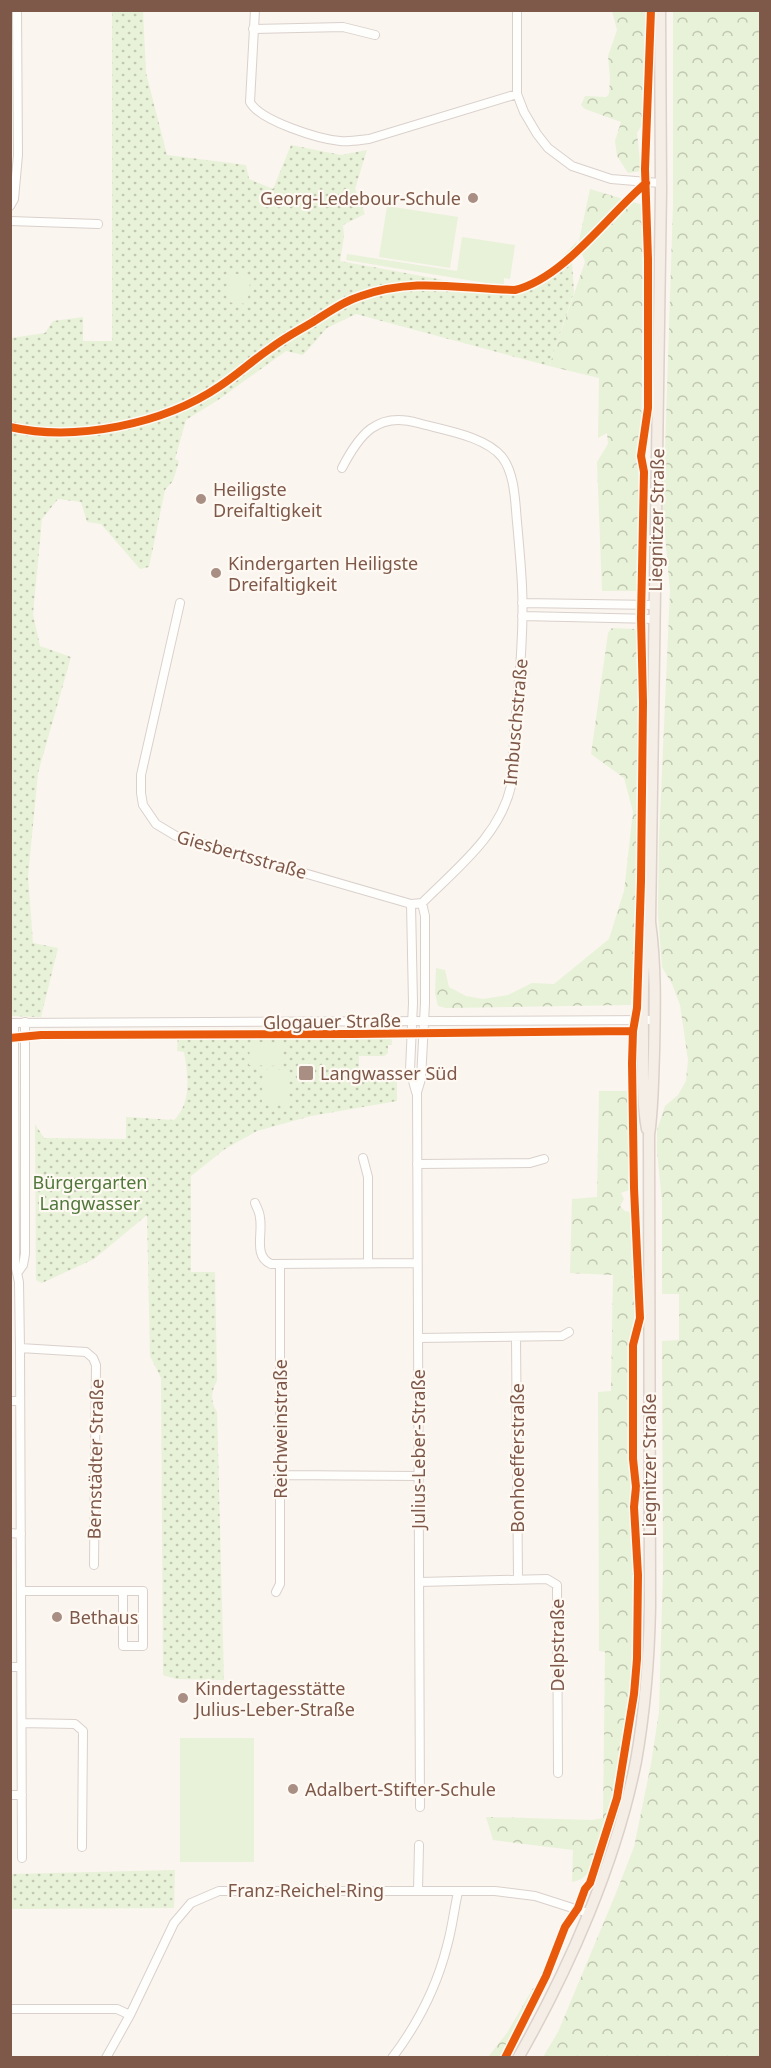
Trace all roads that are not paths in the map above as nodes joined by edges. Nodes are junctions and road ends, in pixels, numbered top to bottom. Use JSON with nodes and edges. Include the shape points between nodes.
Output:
{"nodes":[{"id":1,"x":17,"y":10,"type":"edge"},
{"id":2,"x":255,"y":10,"type":"edge"},
{"id":3,"x":517,"y":10,"type":"edge"},
{"id":4,"x":660,"y":10,"type":"edge"},
{"id":5,"x":253,"y":29,"type":"junction"},
{"id":6,"x":375,"y":35,"type":"dead end"},
{"id":7,"x":517,"y":94,"type":"junction"},
{"id":8,"x":660,"y":183,"type":"junction"},
{"id":9,"x":10,"y":206,"type":"edge"},
{"id":10,"x":10,"y":221,"type":"edge"},
{"id":11,"x":98,"y":224,"type":"dead end"},
{"id":12,"x":342,"y":468,"type":"dead end"},
{"id":13,"x":180,"y":603,"type":"dead end"},
{"id":14,"x":522,"y":603,"type":"junction"},
{"id":15,"x":655,"y":605,"type":"junction"},
{"id":16,"x":522,"y":616,"type":"junction"},
{"id":17,"x":655,"y":619,"type":"junction"},
{"id":18,"x":422,"y":903,"type":"junction"},
{"id":19,"x":411,"y":904,"type":"junction"},
{"id":20,"x":412,"y":1020,"type":"junction"},
{"id":21,"x":424,"y":1020,"type":"junction"},
{"id":22,"x":649,"y":1020,"type":"junction"},
{"id":23,"x":26,"y":1022,"type":"junction"},
{"id":24,"x":12,"y":1023,"type":"edge"},
{"id":25,"x":417,"y":1092,"type":"junction"},
{"id":26,"x":363,"y":1158,"type":"dead end"},
{"id":27,"x":544,"y":1159,"type":"dead end"},
{"id":28,"x":417,"y":1164,"type":"junction"},
{"id":29,"x":255,"y":1203,"type":"dead end"},
{"id":30,"x":368,"y":1262,"type":"junction"},
{"id":31,"x":417,"y":1263,"type":"junction"},
{"id":32,"x":280,"y":1265,"type":"junction"},
{"id":33,"x":14,"y":1273,"type":"edge"},
{"id":34,"x":570,"y":1332,"type":"dead end"},
{"id":35,"x":516,"y":1336,"type":"junction"},
{"id":36,"x":418,"y":1338,"type":"junction"},
{"id":37,"x":20,"y":1348,"type":"junction"},
{"id":38,"x":15,"y":1401,"type":"edge"},
{"id":39,"x":280,"y":1475,"type":"junction"},
{"id":40,"x":418,"y":1476,"type":"junction"},
{"id":41,"x":10,"y":1533,"type":"edge"},
{"id":42,"x":21,"y":1534,"type":"junction"},
{"id":43,"x":94,"y":1565,"type":"dead end"},
{"id":44,"x":518,"y":1579,"type":"junction"},
{"id":45,"x":419,"y":1582,"type":"junction"},
{"id":46,"x":21,"y":1591,"type":"junction"},
{"id":47,"x":123,"y":1591,"type":"junction"},
{"id":48,"x":276,"y":1592,"type":"dead end"},
{"id":49,"x":10,"y":1667,"type":"edge"},
{"id":50,"x":21,"y":1667,"type":"junction"},
{"id":51,"x":22,"y":1723,"type":"junction"},
{"id":52,"x":558,"y":1773,"type":"dead end"},
{"id":53,"x":10,"y":1795,"type":"edge"},
{"id":54,"x":22,"y":1795,"type":"junction"},
{"id":55,"x":420,"y":1807,"type":"dead end"},
{"id":56,"x":419,"y":1845,"type":"dead end"},
{"id":57,"x":82,"y":1847,"type":"dead end"},
{"id":58,"x":22,"y":1858,"type":"dead end"},
{"id":59,"x":418,"y":1890,"type":"junction"},
{"id":60,"x":458,"y":1892,"type":"junction"},
{"id":61,"x":588,"y":1912,"type":"junction"},
{"id":62,"x":10,"y":2009,"type":"edge"},
{"id":63,"x":130,"y":2015,"type":"junction"},
{"id":64,"x":106,"y":2058,"type":"edge"},
{"id":65,"x":392,"y":2058,"type":"edge"},
{"id":66,"x":518,"y":2058,"type":"edge"}],
"edges":[{"from":1,"to":9,"type":"street","via":[[18,155],[14,200]]},
{"from":2,"to":5,"type":"street"},
{"from":3,"to":7,"type":"street"},
{"from":4,"to":8,"type":"main road","name":"Liegnitzer Straße"},
{"from":5,"to":6,"type":"street","via":[[343,27]]},
{"from":5,"to":7,"type":"street","via":[[249,96],[253,108],[267,118],[331,140],[369,139]]},
{"from":7,"to":8,"type":"street","via":[[537,135],[572,166],[610,179]]},
{"from":8,"to":15,"type":"main road","name":"Liegnitzer Straße"},
{"from":10,"to":11,"type":"street"},
{"from":12,"to":14,"type":"street","name":"Imbuschstraße","via":[[363,435],[384,421],[399,419],[478,440],[496,451],[507,466],[513,488]]},
{"from":13,"to":19,"type":"street","name":"Giesbertsstraße","via":[[141,775],[143,805],[149,815],[176,836]]},
{"from":14,"to":15,"type":"street"},
{"from":14,"to":16,"type":"street","name":"Imbuschstraße"},
{"from":15,"to":17,"type":"main road","name":"Liegnitzer Straße"},
{"from":16,"to":17,"type":"street"},
{"from":16,"to":18,"type":"street","name":"Imbuschstraße","via":[[508,798],[488,836]]},
{"from":17,"to":22,"type":"main road","name":"Liegnitzer Straße","via":[[650,922],[645,949]]},
{"from":18,"to":19,"type":"street"},
{"from":18,"to":21,"type":"street"},
{"from":19,"to":20,"type":"street"},
{"from":20,"to":21,"type":"street","name":"Glogauer Straße"},
{"from":20,"to":23,"type":"street","name":"Glogauer Straße"},
{"from":20,"to":25,"type":"street","name":"Julius-Leber-Straße","via":[[411,1070]]},
{"from":21,"to":22,"type":"street","name":"Glogauer Straße"},
{"from":21,"to":25,"type":"street","name":"Julius-Leber-Straße"},
{"from":22,"to":61,"type":"main road","name":"Liegnitzer Straße","via":[[644,1099],[649,1135],[647,1680],[631,1783]]},
{"from":23,"to":24,"type":"street","name":"Glogauer Straße"},
{"from":23,"to":33,"type":"street","via":[[26,1254],[23,1265]]},
{"from":24,"to":33,"type":"street"},
{"from":25,"to":28,"type":"street","name":"Julius-Leber-Straße"},
{"from":26,"to":30,"type":"street","via":[[368,1177]]},
{"from":27,"to":28,"type":"street","via":[[530,1163]]},
{"from":28,"to":31,"type":"street","name":"Julius-Leber-Straße"},
{"from":29,"to":32,"type":"street","via":[[261,1217],[261,1255],[264,1261]]},
{"from":30,"to":31,"type":"street"},
{"from":30,"to":32,"type":"street"},
{"from":31,"to":36,"type":"street","name":"Julius-Leber-Straße"},
{"from":32,"to":39,"type":"street","name":"Reichweinstraße"},
{"from":33,"to":37,"type":"street"},
{"from":34,"to":35,"type":"street","via":[[562,1336]]},
{"from":35,"to":36,"type":"street"},
{"from":35,"to":44,"type":"street","name":"Bonhoefferstraße"},
{"from":36,"to":40,"type":"street","name":"Julius-Leber-Straße"},
{"from":37,"to":38,"type":"street"},
{"from":37,"to":43,"type":"street","name":"Bernstädter Straße","via":[[86,1352],[96,1365]]},
{"from":38,"to":42,"type":"street"},
{"from":39,"to":40,"type":"street"},
{"from":39,"to":48,"type":"street","name":"Reichweinstraße","via":[[280,1584]]},
{"from":40,"to":45,"type":"street","name":"Julius-Leber-Straße"},
{"from":41,"to":42,"type":"street"},
{"from":42,"to":46,"type":"street"},
{"from":44,"to":45,"type":"street","name":"Delpstraße"},
{"from":44,"to":52,"type":"street","name":"Delpstraße","via":[[547,1579],[557,1585]]},
{"from":45,"to":55,"type":"street","name":"Julius-Leber-Straße"},
{"from":46,"to":47,"type":"street"},
{"from":46,"to":50,"type":"street"},
{"from":47,"to":47,"type":"street","via":[[143,1591],[143,1646],[123,1646]]},
{"from":49,"to":50,"type":"street"},
{"from":50,"to":51,"type":"street"},
{"from":51,"to":54,"type":"street"},
{"from":51,"to":57,"type":"street","via":[[75,1724],[82,1731]]},
{"from":53,"to":54,"type":"street"},
{"from":54,"to":58,"type":"street"},
{"from":56,"to":59,"type":"street"},
{"from":59,"to":60,"type":"street","name":"Franz-Reichel-Ring"},
{"from":59,"to":63,"type":"street","name":"Franz-Reichel-Ring","via":[[219,1891],[204,1896],[191,1903],[174,1923]]},
{"from":60,"to":61,"type":"street","name":"Franz-Reichel-Ring","via":[[515,1892]]},
{"from":60,"to":65,"type":"street","via":[[447,1946],[432,1990]]},
{"from":61,"to":66,"type":"main road","name":"Liegnitzer Straße","via":[[560,1980]]},
{"from":62,"to":63,"type":"street","via":[[117,2009]]},
{"from":63,"to":64,"type":"street","name":"Franz-Reichel-Ring"}]}
